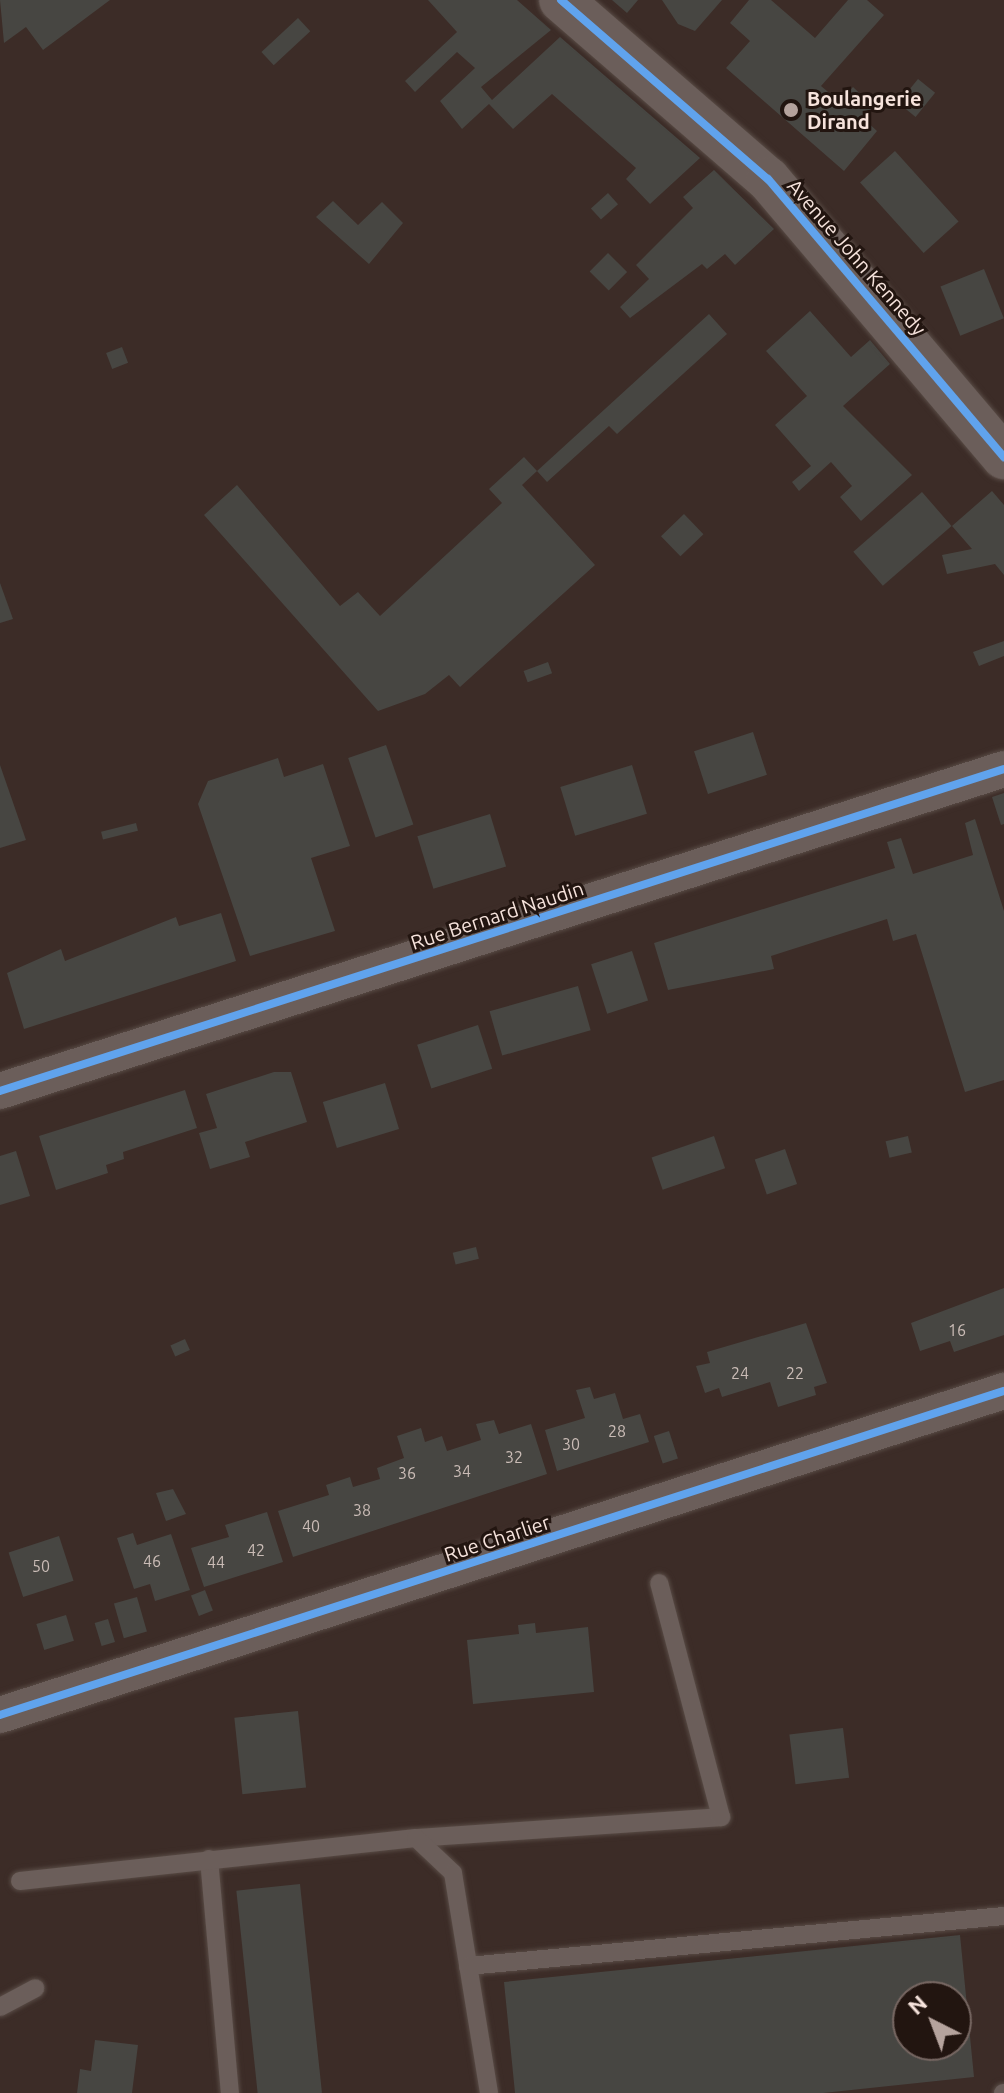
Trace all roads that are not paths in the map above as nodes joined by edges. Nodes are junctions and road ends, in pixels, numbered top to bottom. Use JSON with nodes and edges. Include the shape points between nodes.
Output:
{"nodes":[{"id":1,"x":561,"y":0,"type":"edge"},
{"id":2,"x":1004,"y":457,"type":"edge"},
{"id":3,"x":1004,"y":769,"type":"edge"},
{"id":4,"x":0,"y":1091,"type":"edge"},
{"id":5,"x":1004,"y":1391,"type":"edge"},
{"id":6,"x":659,"y":1583,"type":"dead end"},
{"id":7,"x":0,"y":1715,"type":"edge"},
{"id":8,"x":416,"y":1838,"type":"junction"},
{"id":9,"x":209,"y":1859,"type":"junction"},
{"id":10,"x":20,"y":1881,"type":"dead end"},
{"id":11,"x":1004,"y":1916,"type":"edge"},
{"id":12,"x":468,"y":1966,"type":"junction"},
{"id":13,"x":35,"y":1988,"type":"dead end"},
{"id":14,"x":0,"y":2007,"type":"edge"},
{"id":15,"x":230,"y":2093,"type":"edge"},
{"id":16,"x":489,"y":2093,"type":"edge"}],
"edges":[{"from":1,"to":2,"type":"main road","name":"Avenue John Kennedy","via":[[768,179]]},
{"from":3,"to":4,"type":"street","name":"Rue Bernard Naudin"},
{"from":5,"to":7,"type":"street","name":"Rue Charlier"},
{"from":6,"to":8,"type":"lane","via":[[721,1817]]},
{"from":8,"to":9,"type":"lane"},
{"from":8,"to":12,"type":"lane","via":[[453,1873]]},
{"from":9,"to":10,"type":"lane"},
{"from":9,"to":15,"type":"lane"},
{"from":11,"to":12,"type":"lane"},
{"from":12,"to":16,"type":"lane"},
{"from":13,"to":14,"type":"lane"}]}
